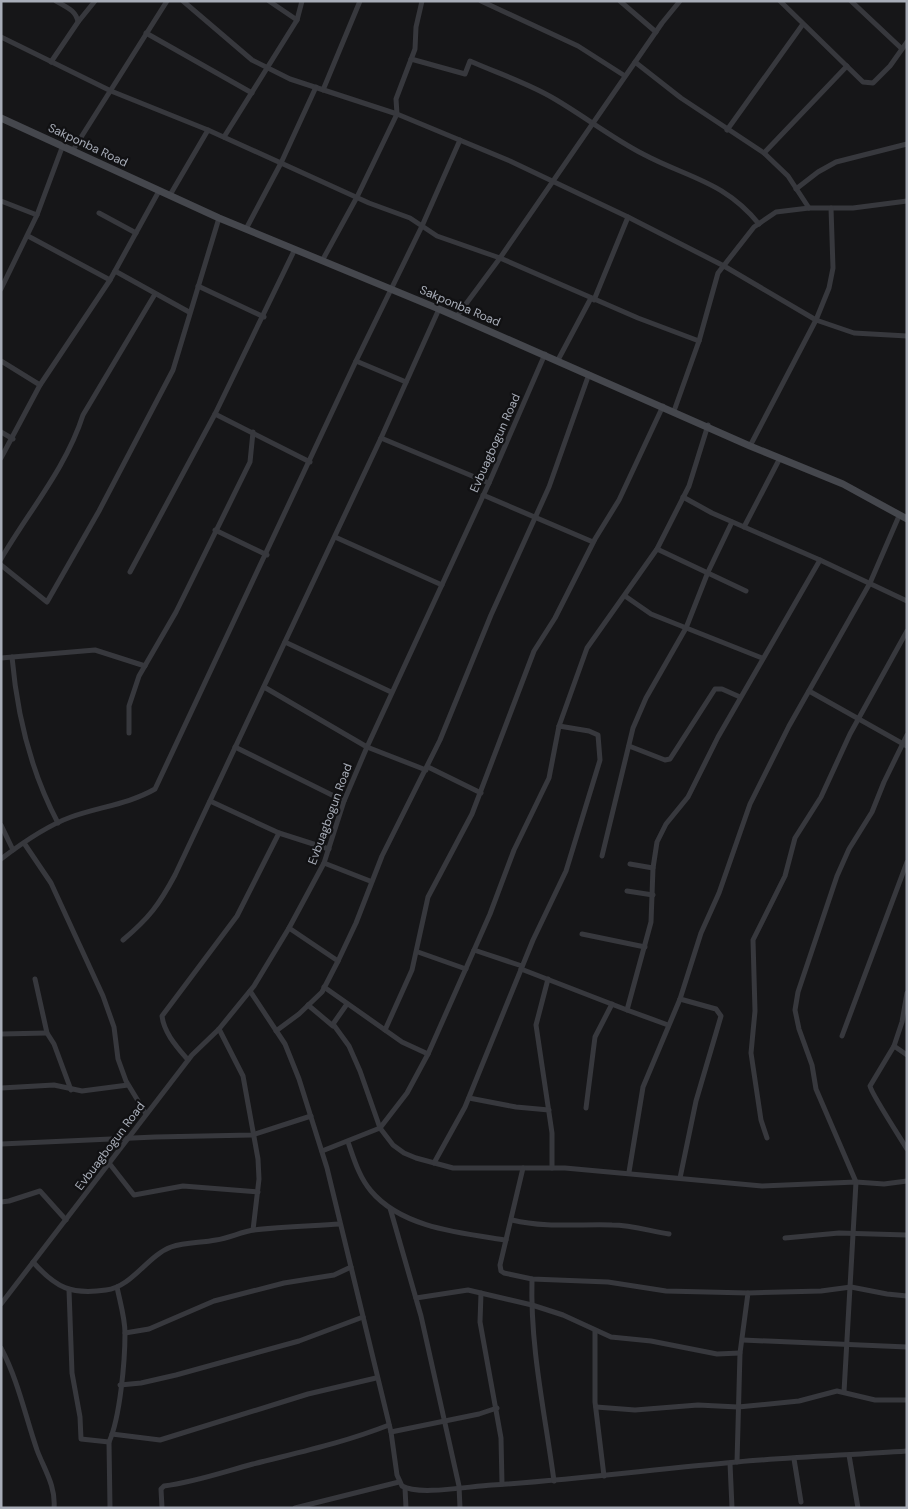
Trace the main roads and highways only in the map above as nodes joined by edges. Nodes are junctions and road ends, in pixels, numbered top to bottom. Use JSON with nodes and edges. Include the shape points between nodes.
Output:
{"nodes":[{"id":1,"x":1,"y":118,"type":"edge"},
{"id":2,"x":907,"y":519,"type":"edge"}],
"edges":[{"from":1,"to":2,"type":"main road","name":"Sakponba Road","via":[[246,230],[439,308],[842,484]]}]}
